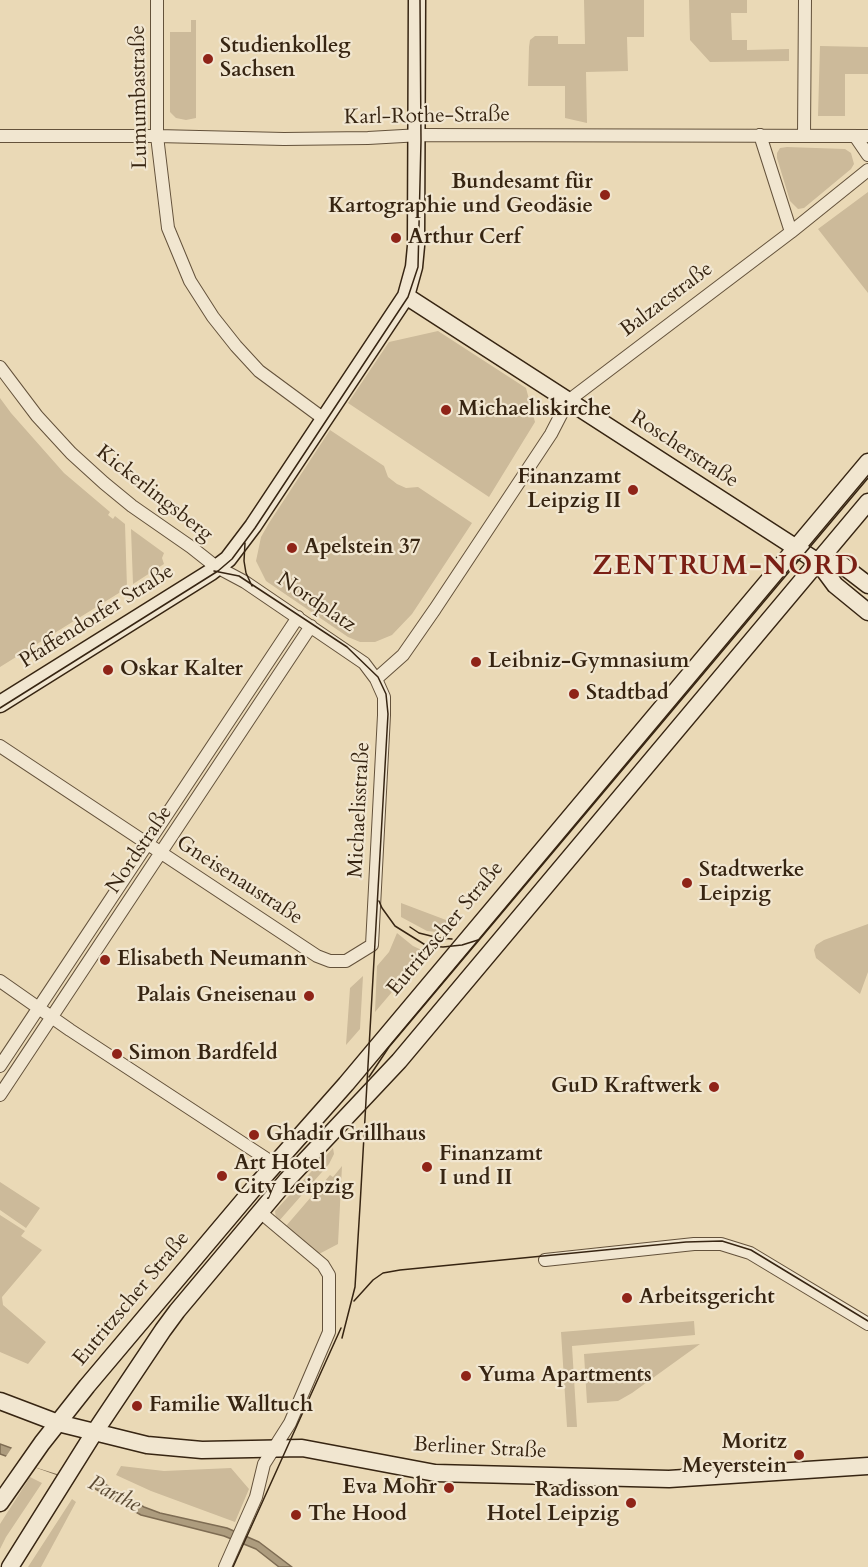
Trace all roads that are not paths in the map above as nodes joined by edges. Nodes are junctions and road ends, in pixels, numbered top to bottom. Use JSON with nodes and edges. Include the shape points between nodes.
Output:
{"nodes":[{"id":1,"x":157,"y":0,"type":"edge"},
{"id":2,"x":417,"y":0,"type":"edge"},
{"id":3,"x":805,"y":0,"type":"edge"},
{"id":4,"x":418,"y":135,"type":"junction"},
{"id":5,"x":760,"y":135,"type":"junction"},
{"id":6,"x":804,"y":135,"type":"junction"},
{"id":7,"x":0,"y":136,"type":"edge"},
{"id":8,"x":156,"y":136,"type":"junction"},
{"id":9,"x":862,"y":136,"type":"edge"},
{"id":10,"x":868,"y":155,"type":"edge"},
{"id":11,"x":868,"y":171,"type":"edge"},
{"id":12,"x":790,"y":232,"type":"junction"},
{"id":13,"x":406,"y":296,"type":"junction"},
{"id":14,"x":0,"y":367,"type":"edge"},
{"id":15,"x":568,"y":401,"type":"junction"},
{"id":16,"x":324,"y":419,"type":"junction"},
{"id":17,"x":868,"y":462,"type":"edge"},
{"id":18,"x":868,"y":502,"type":"edge"},
{"id":19,"x":796,"y":548,"type":"junction"},
{"id":20,"x":818,"y":562,"type":"junction"},
{"id":21,"x":217,"y":567,"type":"junction"},
{"id":22,"x":868,"y":585,"type":"edge"},
{"id":23,"x":868,"y":612,"type":"edge"},
{"id":24,"x":298,"y":617,"type":"junction"},
{"id":25,"x":311,"y":626,"type":"junction"},
{"id":26,"x":376,"y":679,"type":"junction"},
{"id":27,"x":0,"y":704,"type":"edge"},
{"id":28,"x":0,"y":746,"type":"edge"},
{"id":29,"x":147,"y":843,"type":"junction"},
{"id":30,"x":161,"y":853,"type":"junction"},
{"id":31,"x":372,"y":945,"type":"joint"},
{"id":32,"x":0,"y":981,"type":"edge"},
{"id":33,"x":39,"y":1007,"type":"junction"},
{"id":34,"x":52,"y":1017,"type":"junction"},
{"id":35,"x":0,"y":1066,"type":"edge"},
{"id":36,"x":0,"y":1095,"type":"edge"},
{"id":37,"x":276,"y":1165,"type":"junction"},
{"id":38,"x":260,"y":1212,"type":"junction"},
{"id":39,"x":545,"y":1260,"type":"dead end"},
{"id":40,"x":868,"y":1324,"type":"edge"},
{"id":41,"x":0,"y":1401,"type":"edge"},
{"id":42,"x":58,"y":1423,"type":"junction"},
{"id":43,"x":94,"y":1434,"type":"junction"},
{"id":44,"x":274,"y":1447,"type":"junction"},
{"id":45,"x":868,"y":1466,"type":"edge"},
{"id":46,"x":0,"y":1503,"type":"edge"},
{"id":47,"x":227,"y":1563,"type":"edge"},
{"id":48,"x":9,"y":1567,"type":"edge"}],
"edges":[{"from":1,"to":8,"type":"street","name":"Lumumbastraße"},
{"from":2,"to":4,"type":"main road"},
{"from":3,"to":6,"type":"street"},
{"from":4,"to":5,"type":"street","name":"Karl-Rothe-Straße"},
{"from":4,"to":8,"type":"street","name":"Karl-Rothe-Straße","via":[[296,139]]},
{"from":4,"to":13,"type":"main road","via":[[414,267]]},
{"from":5,"to":6,"type":"street","name":"Karl-Rothe-Straße"},
{"from":5,"to":12,"type":"street"},
{"from":6,"to":9,"type":"street","name":"Karl-Rothe-Straße"},
{"from":7,"to":8,"type":"street","name":"Karl-Rothe-Straße"},
{"from":8,"to":16,"type":"street","name":"Lumumbastraße","via":[[168,228],[190,281],[213,317],[259,371]]},
{"from":9,"to":10,"type":"street"},
{"from":11,"to":12,"type":"street","name":"Balzacstraße"},
{"from":12,"to":15,"type":"street","name":"Balzacstraße"},
{"from":13,"to":15,"type":"main road","name":"Roscherstraße"},
{"from":13,"to":16,"type":"main road"},
{"from":14,"to":21,"type":"street","name":"Kickerlingsberg","via":[[71,453],[132,506]]},
{"from":15,"to":19,"type":"main road","name":"Roscherstraße"},
{"from":15,"to":26,"type":"street","via":[[553,430],[403,655]]},
{"from":16,"to":21,"type":"main road","via":[[237,549]]},
{"from":17,"to":19,"type":"main road","name":"Eutritzscher Straße"},
{"from":18,"to":20,"type":"main road","name":"Eutritzscher Straße"},
{"from":19,"to":20,"type":"main road","name":"Roscherstraße"},
{"from":19,"to":37,"type":"main road","name":"Eutritzscher Straße"},
{"from":20,"to":22,"type":"main road","name":"Roscherstraße","via":[[842,565]]},
{"from":20,"to":23,"type":"main road","name":"Roscherstraße","via":[[835,585]]},
{"from":20,"to":38,"type":"main road","name":"Eutritzscher Straße","via":[[399,1061]]},
{"from":21,"to":24,"type":"street","name":"Nordplatz"},
{"from":21,"to":27,"type":"main road","name":"Pfaffendorfer Straße"},
{"from":24,"to":25,"type":"street","name":"Nordplatz"},
{"from":24,"to":29,"type":"street","name":"Nordstraße"},
{"from":25,"to":26,"type":"street","name":"Nordplatz","via":[[364,663]]},
{"from":25,"to":30,"type":"street","name":"Nordstraße"},
{"from":26,"to":31,"type":"street","name":"Michaelisstraße","via":[[384,697],[384,715]]},
{"from":28,"to":29,"type":"street","name":"Gneisenaustraße"},
{"from":29,"to":30,"type":"street","name":"Gneisenaustraße"},
{"from":29,"to":33,"type":"street","name":"Nordstraße"},
{"from":30,"to":31,"type":"street","name":"Gneisenaustraße","via":[[318,956],[346,961]]},
{"from":30,"to":34,"type":"street","name":"Nordstraße"},
{"from":32,"to":33,"type":"street"},
{"from":33,"to":34,"type":"street"},
{"from":33,"to":35,"type":"street","name":"Nordstraße"},
{"from":34,"to":36,"type":"street","name":"Nordstraße"},
{"from":34,"to":37,"type":"street"},
{"from":37,"to":42,"type":"main road","name":"Eutritzscher Straße"},
{"from":38,"to":43,"type":"main road","name":"Eutritzscher Straße","via":[[163,1330]]},
{"from":38,"to":44,"type":"street","via":[[323,1265],[329,1275],[329,1332],[290,1423]]},
{"from":39,"to":40,"type":"street","via":[[721,1244],[750,1253]]},
{"from":41,"to":42,"type":"main road","name":"Berliner Straße"},
{"from":42,"to":43,"type":"main road","name":"Berliner Straße"},
{"from":42,"to":46,"type":"main road","name":"Eutritzscher Straße"},
{"from":43,"to":44,"type":"main road","name":"Berliner Straße","via":[[180,1449]]},
{"from":43,"to":48,"type":"main road","name":"Eutritzscher Straße"},
{"from":44,"to":45,"type":"main road","name":"Berliner Straße","via":[[311,1449],[435,1473],[669,1479]]},
{"from":44,"to":47,"type":"street"}]}
